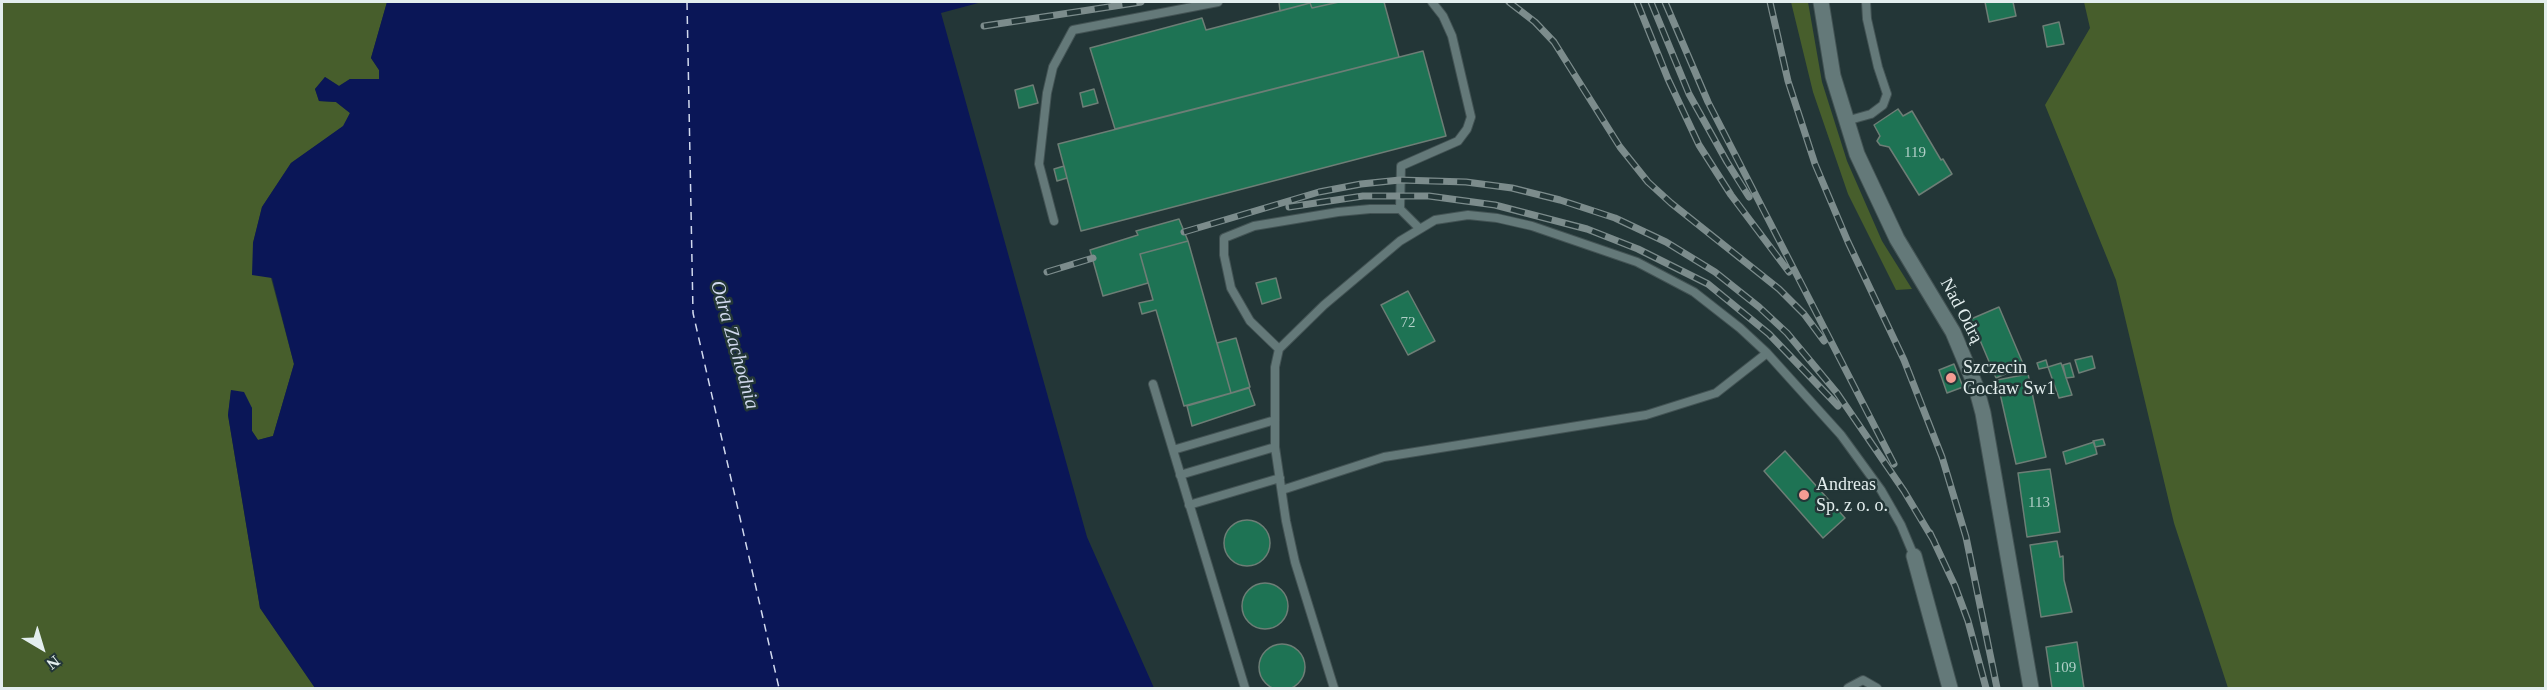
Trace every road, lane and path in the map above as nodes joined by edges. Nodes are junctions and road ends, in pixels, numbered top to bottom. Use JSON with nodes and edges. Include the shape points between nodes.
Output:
{"nodes":[{"id":1,"x":1195,"y":2,"type":"edge"},
{"id":2,"x":1218,"y":2,"type":"edge"},
{"id":3,"x":1432,"y":2,"type":"edge"},
{"id":4,"x":1821,"y":2,"type":"edge"},
{"id":5,"x":1866,"y":2,"type":"edge"},
{"id":6,"x":1184,"y":7,"type":"junction"},
{"id":7,"x":1845,"y":122,"type":"junction"},
{"id":8,"x":1400,"y":208,"type":"junction"},
{"id":9,"x":1054,"y":221,"type":"dead end"},
{"id":10,"x":1419,"y":228,"type":"junction"},
{"id":11,"x":1280,"y":349,"type":"junction"},
{"id":12,"x":1767,"y":353,"type":"junction"},
{"id":13,"x":1153,"y":384,"type":"dead end"},
{"id":14,"x":1275,"y":420,"type":"junction"},
{"id":15,"x":1275,"y":447,"type":"junction"},
{"id":16,"x":1173,"y":450,"type":"junction"},
{"id":17,"x":1180,"y":475,"type":"junction"},
{"id":18,"x":1280,"y":477,"type":"junction"},
{"id":19,"x":1282,"y":490,"type":"junction"},
{"id":20,"x":1190,"y":505,"type":"junction"},
{"id":21,"x":1914,"y":556,"type":"joint"},
{"id":22,"x":1245,"y":688,"type":"edge"},
{"id":23,"x":1334,"y":688,"type":"edge"},
{"id":24,"x":1848,"y":688,"type":"edge"},
{"id":25,"x":1877,"y":688,"type":"edge"},
{"id":26,"x":1950,"y":688,"type":"edge"},
{"id":27,"x":2031,"y":688,"type":"edge"}],
"edges":[{"from":1,"to":6,"type":"lane"},
{"from":2,"to":6,"type":"lane"},
{"from":3,"to":8,"type":"lane","via":[[1452,36],[1471,117],[1458,141],[1401,165]]},
{"from":4,"to":7,"type":"street","name":"Nad Odrą"},
{"from":5,"to":7,"type":"lane","via":[[1887,94],[1883,105],[1871,114]]},
{"from":6,"to":9,"type":"lane","via":[[1073,30],[1053,67],[1039,164]]},
{"from":7,"to":27,"type":"street","name":"Nad Odrą","via":[[1878,202],[1953,332],[1976,387]]},
{"from":8,"to":10,"type":"lane"},
{"from":8,"to":11,"type":"lane","via":[[1338,212],[1254,226],[1224,238],[1231,288],[1250,321]]},
{"from":10,"to":11,"type":"lane","via":[[1324,305]]},
{"from":10,"to":12,"type":"lane","via":[[1451,216],[1497,218],[1603,249],[1694,292]]},
{"from":11,"to":14,"type":"lane","via":[[1275,367]]},
{"from":12,"to":19,"type":"lane","via":[[1716,393],[1646,415],[1384,457]]},
{"from":12,"to":21,"type":"lane","via":[[1863,464],[1901,525]]},
{"from":13,"to":16,"type":"lane"},
{"from":14,"to":15,"type":"lane"},
{"from":14,"to":16,"type":"lane"},
{"from":15,"to":17,"type":"lane"},
{"from":15,"to":18,"type":"lane"},
{"from":16,"to":17,"type":"lane"},
{"from":17,"to":20,"type":"lane"},
{"from":18,"to":19,"type":"lane"},
{"from":18,"to":20,"type":"lane"},
{"from":19,"to":23,"type":"lane","via":[[1295,562]]},
{"from":20,"to":22,"type":"lane"},
{"from":21,"to":26,"type":"street"},
{"from":24,"to":25,"type":"lane","via":[[1863,680]]}]}
